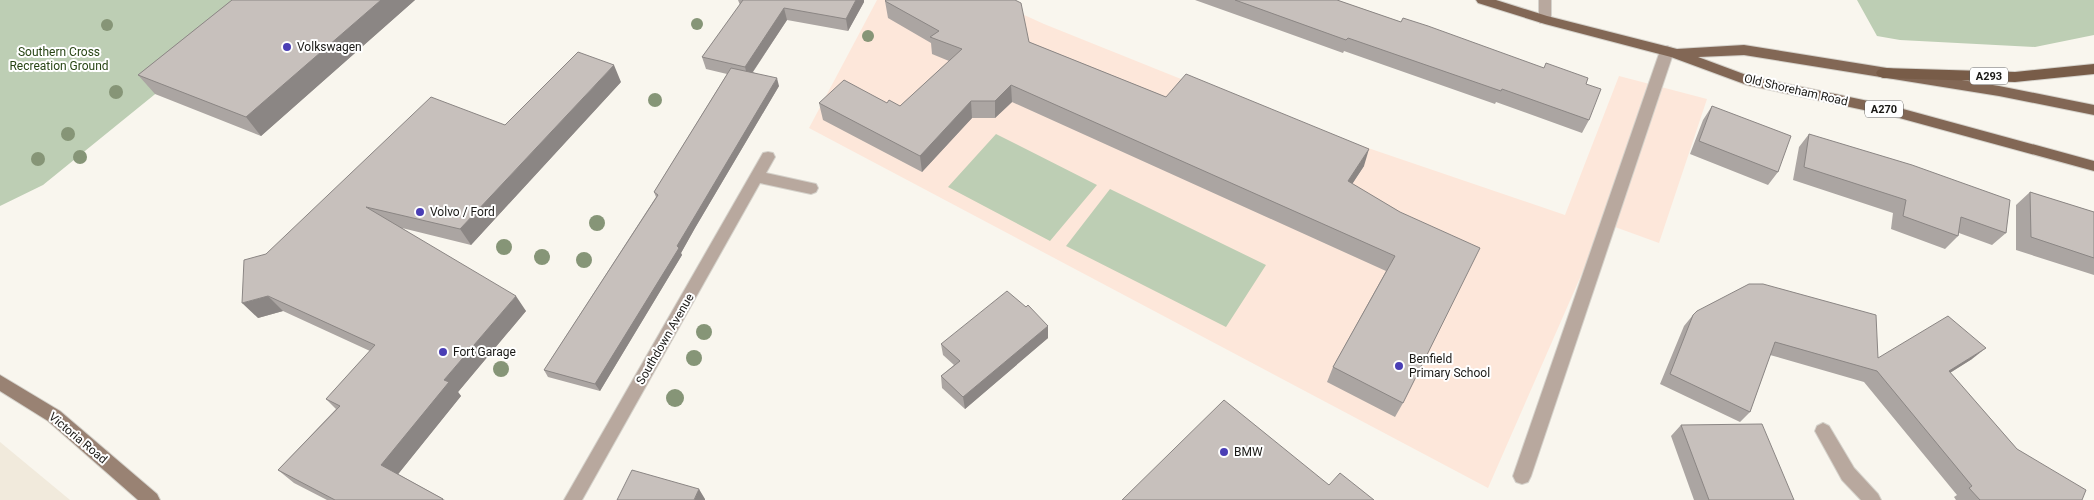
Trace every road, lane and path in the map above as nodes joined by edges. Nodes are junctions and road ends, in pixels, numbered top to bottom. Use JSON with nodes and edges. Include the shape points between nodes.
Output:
{"nodes":[{"id":1,"x":1482,"y":0,"type":"edge"},
{"id":2,"x":1544,"y":0,"type":"edge"},
{"id":3,"x":1545,"y":20,"type":"junction"},
{"id":4,"x":1670,"y":52,"type":"junction"},
{"id":5,"x":2094,"y":69,"type":"edge"},
{"id":6,"x":1883,"y":73,"type":"junction"},
{"id":7,"x":2094,"y":110,"type":"edge"},
{"id":8,"x":768,"y":157,"type":"dead end"},
{"id":9,"x":2094,"y":166,"type":"edge"},
{"id":10,"x":757,"y":177,"type":"junction"},
{"id":11,"x":811,"y":188,"type":"dead end"},
{"id":12,"x":1,"y":383,"type":"edge"},
{"id":13,"x":1823,"y":431,"type":"dead end"},
{"id":14,"x":1522,"y":476,"type":"dead end"},
{"id":15,"x":151,"y":500,"type":"edge"},
{"id":16,"x":573,"y":500,"type":"edge"},
{"id":17,"x":1872,"y":500,"type":"edge"}],
"edges":[{"from":1,"to":3,"type":"main road","name":"Old Shoreham Road","number":"A270"},
{"from":2,"to":3,"type":"street"},
{"from":3,"to":4,"type":"main road","name":"Old Shoreham Road","number":"A270"},
{"from":4,"to":6,"type":"main road","name":"Old Shoreham Road","number":"A270","via":[[1744,50]]},
{"from":4,"to":9,"type":"main road","name":"Old Shoreham Road","number":"A270","via":[[1747,80],[1892,111]]},
{"from":4,"to":14,"type":"street"},
{"from":5,"to":6,"type":"highway","number":"A293","via":[[2016,77]]},
{"from":6,"to":7,"type":"main road","name":"Old Shoreham Road","number":"A270"},
{"from":8,"to":10,"type":"street","name":"Southdown Avenue"},
{"from":10,"to":11,"type":"street"},
{"from":10,"to":16,"type":"street","name":"Southdown Avenue"},
{"from":12,"to":15,"type":"main road","name":"Victoria Road","via":[[54,416]]},
{"from":13,"to":17,"type":"street","via":[[1848,474]]}]}
